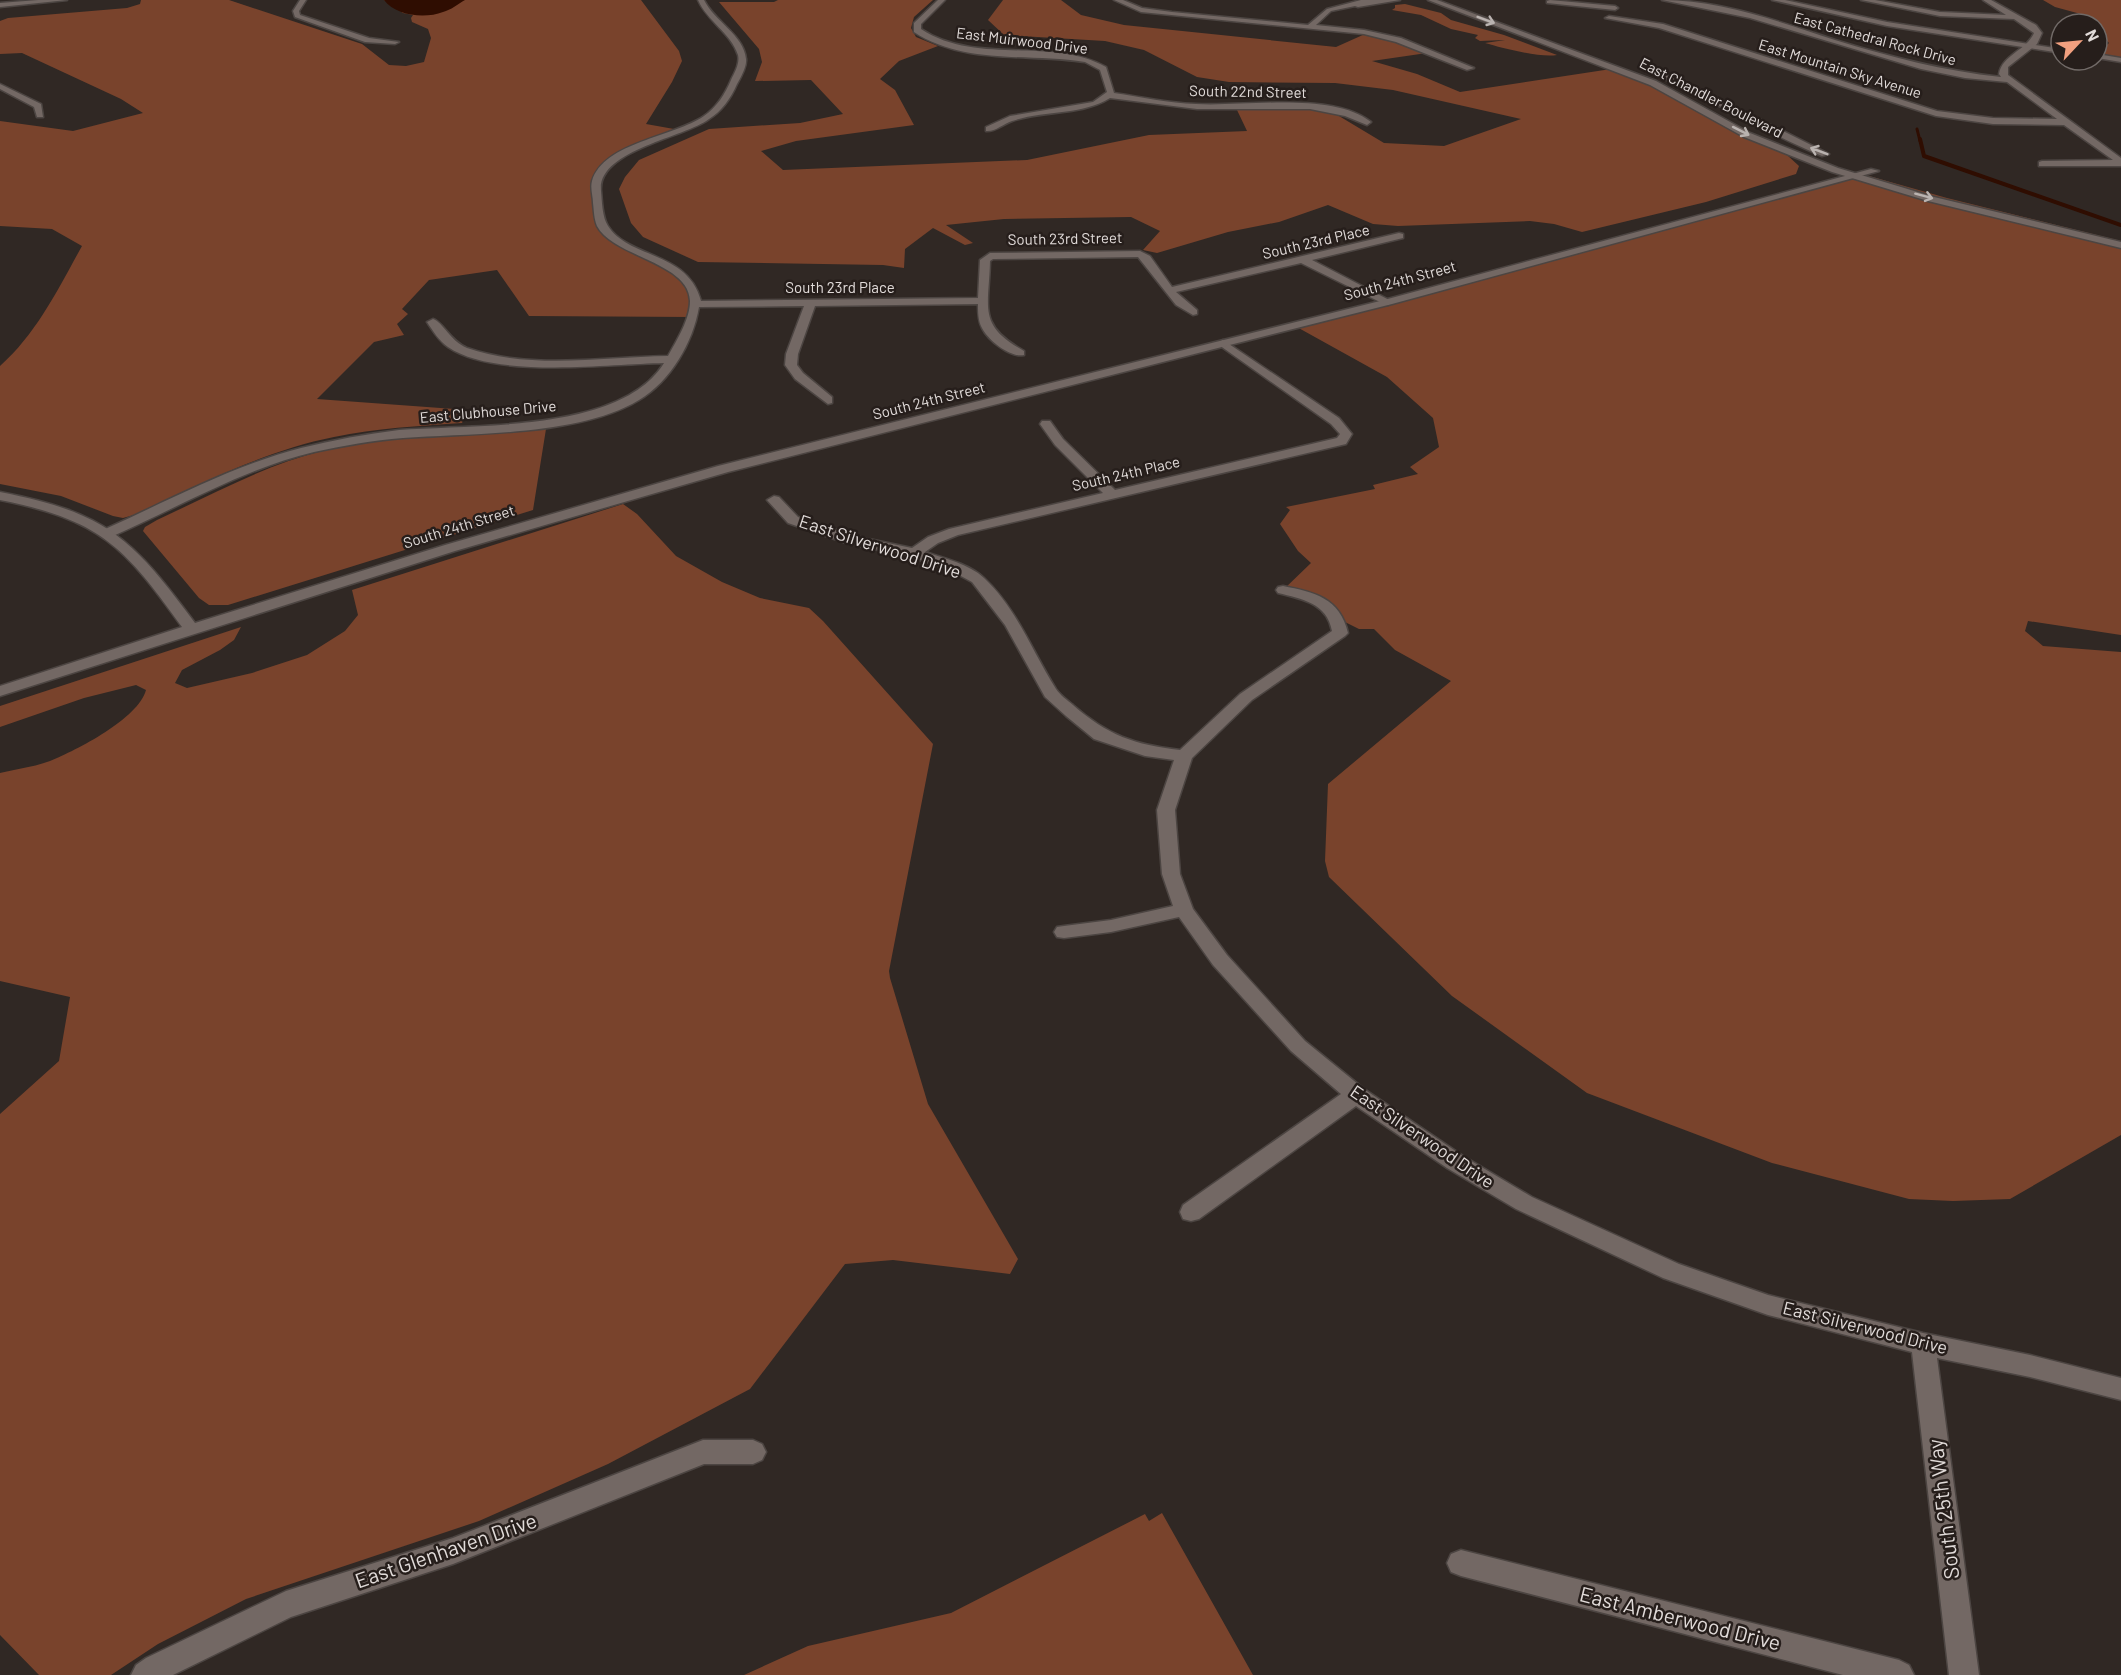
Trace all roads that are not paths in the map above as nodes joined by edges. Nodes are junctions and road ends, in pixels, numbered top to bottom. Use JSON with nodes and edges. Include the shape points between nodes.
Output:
{"nodes":[{"id":1,"x":64,"y":0,"type":"edge"},
{"id":2,"x":303,"y":0,"type":"edge"},
{"id":3,"x":702,"y":0,"type":"edge"},
{"id":4,"x":942,"y":0,"type":"edge"},
{"id":5,"x":1117,"y":0,"type":"edge"},
{"id":6,"x":1369,"y":0,"type":"edge"},
{"id":7,"x":1397,"y":0,"type":"edge"},
{"id":8,"x":1431,"y":0,"type":"edge"},
{"id":9,"x":1620,"y":0,"type":"edge"},
{"id":10,"x":1665,"y":0,"type":"edge"},
{"id":11,"x":1775,"y":0,"type":"edge"},
{"id":12,"x":1864,"y":0,"type":"edge"},
{"id":13,"x":1986,"y":0,"type":"edge"},
{"id":14,"x":1549,"y":2,"type":"dead end"},
{"id":15,"x":0,"y":5,"type":"edge"},
{"id":16,"x":1344,"y":6,"type":"junction"},
{"id":17,"x":1615,"y":8,"type":"junction"},
{"id":18,"x":2016,"y":17,"type":"junction"},
{"id":19,"x":1311,"y":26,"type":"junction"},
{"id":20,"x":395,"y":42,"type":"dead end"},
{"id":21,"x":1874,"y":45,"type":"dead end"},
{"id":22,"x":2029,"y":46,"type":"junction"},
{"id":23,"x":1726,"y":48,"type":"junction"},
{"id":24,"x":1851,"y":49,"type":"junction"},
{"id":25,"x":2049,"y":49,"type":"edge"},
{"id":26,"x":1707,"y":50,"type":"dead end"},
{"id":27,"x":1639,"y":65,"type":"dead end"},
{"id":28,"x":1470,"y":68,"type":"dead end"},
{"id":29,"x":1829,"y":80,"type":"junction"},
{"id":30,"x":2008,"y":80,"type":"junction"},
{"id":31,"x":1811,"y":83,"type":"dead end"},
{"id":32,"x":0,"y":86,"type":"edge"},
{"id":33,"x":1109,"y":95,"type":"junction"},
{"id":34,"x":1936,"y":113,"type":"junction"},
{"id":35,"x":40,"y":115,"type":"dead end"},
{"id":36,"x":1920,"y":119,"type":"dead end"},
{"id":37,"x":1367,"y":122,"type":"dead end"},
{"id":38,"x":2066,"y":122,"type":"junction"},
{"id":39,"x":989,"y":129,"type":"dead end"},
{"id":40,"x":1836,"y":158,"type":"dead end"},
{"id":41,"x":2121,"y":162,"type":"edge"},
{"id":42,"x":2042,"y":164,"type":"dead end"},
{"id":43,"x":1856,"y":165,"type":"dead end"},
{"id":44,"x":1874,"y":171,"type":"junction"},
{"id":45,"x":1854,"y":176,"type":"junction"},
{"id":46,"x":1399,"y":236,"type":"dead end"},
{"id":47,"x":2121,"y":237,"type":"edge"},
{"id":48,"x":2121,"y":245,"type":"edge"},
{"id":49,"x":1304,"y":260,"type":"junction"},
{"id":50,"x":1168,"y":291,"type":"junction"},
{"id":51,"x":984,"y":301,"type":"junction"},
{"id":52,"x":1388,"y":302,"type":"junction"},
{"id":53,"x":811,"y":303,"type":"junction"},
{"id":54,"x":696,"y":304,"type":"junction"},
{"id":55,"x":1193,"y":312,"type":"dead end"},
{"id":56,"x":433,"y":322,"type":"dead end"},
{"id":57,"x":1223,"y":343,"type":"junction"},
{"id":58,"x":1020,"y":353,"type":"dead end"},
{"id":59,"x":670,"y":362,"type":"junction"},
{"id":60,"x":828,"y":400,"type":"dead end"},
{"id":61,"x":1046,"y":424,"type":"dead end"},
{"id":62,"x":1111,"y":494,"type":"junction"},
{"id":63,"x":0,"y":496,"type":"edge"},
{"id":64,"x":774,"y":500,"type":"dead end"},
{"id":65,"x":108,"y":533,"type":"junction"},
{"id":66,"x":914,"y":554,"type":"junction"},
{"id":67,"x":1283,"y":590,"type":"dead end"},
{"id":68,"x":191,"y":629,"type":"junction"},
{"id":69,"x":0,"y":691,"type":"edge"},
{"id":70,"x":1184,"y":756,"type":"junction"},
{"id":71,"x":1184,"y":910,"type":"junction"},
{"id":72,"x":1064,"y":932,"type":"dead end"},
{"id":73,"x":1356,"y":1095,"type":"junction"},
{"id":74,"x":1191,"y":1212,"type":"dead end"},
{"id":75,"x":1923,"y":1344,"type":"junction"},
{"id":76,"x":2121,"y":1389,"type":"edge"},
{"id":77,"x":753,"y":1452,"type":"dead end"},
{"id":78,"x":1461,"y":1563,"type":"dead end"},
{"id":79,"x":146,"y":1675,"type":"edge"},
{"id":80,"x":1899,"y":1675,"type":"edge"},
{"id":81,"x":1964,"y":1675,"type":"edge"}],
"edges":[{"from":1,"to":15,"type":"street"},
{"from":2,"to":20,"type":"street","via":[[297,16],[368,40]]},
{"from":3,"to":54,"type":"street","via":[[742,55],[743,62],[723,109],[620,157],[607,166],[595,186],[599,219],[605,231],[674,270],[690,284]]},
{"from":4,"to":33,"type":"street","name":"East Muirwood Drive","via":[[918,23],[917,30],[930,40],[971,50],[1087,60],[1103,69]]},
{"from":5,"to":19,"type":"street","via":[[1141,10]]},
{"from":6,"to":16,"type":"street"},
{"from":7,"to":16,"type":"street"},
{"from":8,"to":45,"type":"street","name":"East Chandler Boulevard","one_way":true,"via":[[1653,83],[1755,139]]},
{"from":9,"to":17,"type":"street"},
{"from":10,"to":24,"type":"street","name":"East Cathedral Rock Drive","via":[[1724,10]]},
{"from":11,"to":22,"type":"street","via":[[1881,23]]},
{"from":12,"to":18,"type":"street","via":[[1940,14]]},
{"from":13,"to":18,"type":"street"},
{"from":14,"to":17,"type":"street"},
{"from":16,"to":19,"type":"street","via":[[1329,10]]},
{"from":17,"to":23,"type":"street","name":"East Mountain Sky Avenue","via":[[1609,20],[1653,24]]},
{"from":18,"to":22,"type":"street","via":[[2038,33]]},
{"from":19,"to":28,"type":"street","via":[[1392,39]]},
{"from":21,"to":24,"type":"street"},
{"from":22,"to":25,"type":"street"},
{"from":22,"to":30,"type":"street","via":[[2004,66],[2003,74]]},
{"from":23,"to":26,"type":"street"},
{"from":23,"to":29,"type":"street","name":"East Mountain Sky Avenue"},
{"from":24,"to":30,"type":"street","name":"East Cathedral Rock Drive","via":[[1948,75]]},
{"from":40,"to":27,"type":"street","name":"East Chandler Boulevard","one_way":true,"via":[[1772,132],[1708,95]]},
{"from":29,"to":31,"type":"street"},
{"from":29,"to":34,"type":"street","name":"East Mountain Sky Avenue"},
{"from":30,"to":38,"type":"street"},
{"from":32,"to":35,"type":"street","via":[[38,106]]},
{"from":33,"to":37,"type":"street","name":"South 22nd Street","via":[[1210,107],[1309,106],[1353,114]]},
{"from":33,"to":39,"type":"street","name":"South 22nd Street","via":[[1095,104],[1018,117]]},
{"from":34,"to":36,"type":"street"},
{"from":34,"to":38,"type":"street","name":"East Mountain Sky Avenue","via":[[1993,121]]},
{"from":38,"to":41,"type":"street"},
{"from":41,"to":42,"type":"street"},
{"from":43,"to":44,"type":"street"},
{"from":44,"to":45,"type":"street","name":"South 24th Street"},
{"from":44,"to":47,"type":"street"},
{"from":45,"to":48,"type":"street","name":"East Chandler Boulevard","one_way":true},
{"from":45,"to":52,"type":"street","name":"South 24th Street"},
{"from":46,"to":49,"type":"street","name":"South 23rd Place"},
{"from":49,"to":50,"type":"street","name":"South 23rd Place"},
{"from":49,"to":52,"type":"street"},
{"from":50,"to":51,"type":"street","name":"South 23rd Street","via":[[1140,254],[990,256],[985,260]]},
{"from":50,"to":55,"type":"street"},
{"from":51,"to":53,"type":"street","name":"South 23rd Place"},
{"from":51,"to":58,"type":"street","via":[[987,327],[993,336]]},
{"from":52,"to":57,"type":"street","name":"South 24th Street"},
{"from":53,"to":54,"type":"street","name":"South 23rd Place"},
{"from":53,"to":60,"type":"street","via":[[791,364],[799,376]]},
{"from":54,"to":59,"type":"street","name":"East Clubhouse Drive"},
{"from":56,"to":59,"type":"street","via":[[444,339],[462,350],[508,360]]},
{"from":57,"to":62,"type":"street","name":"South 24th Place","via":[[1335,421],[1346,434],[1342,441]]},
{"from":57,"to":68,"type":"street","name":"South 24th Street","via":[[615,498]]},
{"from":59,"to":65,"type":"street","name":"East Clubhouse Drive","via":[[657,382],[645,391],[586,416],[547,424],[364,438],[300,452]]},
{"from":61,"to":62,"type":"street"},
{"from":62,"to":66,"type":"street","name":"South 24th Place","via":[[954,532],[933,540]]},
{"from":63,"to":65,"type":"street","via":[[54,509]]},
{"from":64,"to":66,"type":"street","name":"East Silverwood Drive","via":[[793,520],[851,540]]},
{"from":65,"to":68,"type":"street","via":[[133,554]]},
{"from":66,"to":70,"type":"street","name":"East Silverwood Drive","via":[[953,566],[977,579],[1013,625],[1051,694],[1100,735],[1151,752]]},
{"from":67,"to":70,"type":"street","via":[[1312,596],[1337,618],[1340,633],[1246,697]]},
{"from":68,"to":69,"type":"street","name":"South 24th Street"},
{"from":70,"to":71,"type":"street","name":"East Silverwood Drive","via":[[1166,810],[1171,874]]},
{"from":71,"to":72,"type":"street"},
{"from":71,"to":73,"type":"street","name":"East Silverwood Drive","via":[[1220,960],[1298,1046]]},
{"from":73,"to":74,"type":"street"},
{"from":73,"to":75,"type":"street","name":"East Silverwood Drive","via":[[1524,1203],[1671,1271],[1768,1305]]},
{"from":75,"to":76,"type":"street","name":"East Silverwood Drive","via":[[2030,1365]]},
{"from":75,"to":81,"type":"street","name":"South 25th Way"},
{"from":77,"to":79,"type":"street","name":"East Glenhaven Drive","via":[[703,1452],[453,1551],[286,1605]]},
{"from":78,"to":80,"type":"street","name":"East Amberwood Drive"}]}
